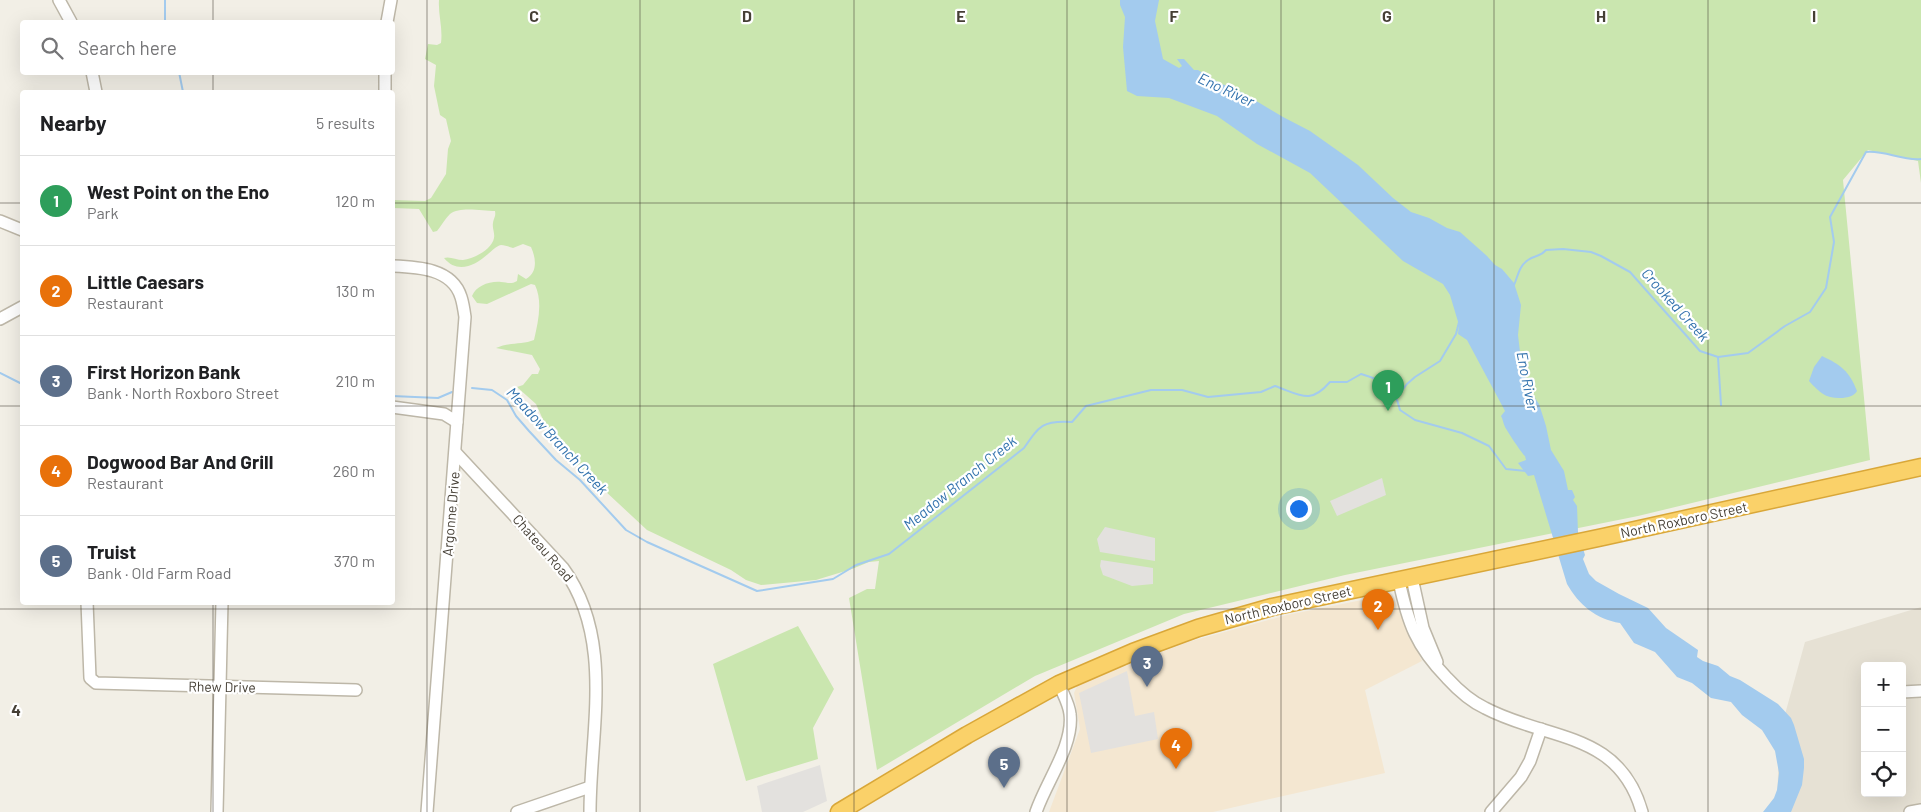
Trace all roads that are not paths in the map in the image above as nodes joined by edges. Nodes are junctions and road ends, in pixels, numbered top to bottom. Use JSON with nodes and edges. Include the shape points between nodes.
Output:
{"nodes":[{"id":1,"x":390,"y":0,"type":"edge"},
{"id":2,"x":61,"y":1,"type":"edge"},
{"id":3,"x":70,"y":20,"type":"edge"},
{"id":4,"x":387,"y":20,"type":"edge"},
{"id":5,"x":93,"y":75,"type":"edge"},
{"id":6,"x":385,"y":75,"type":"edge"},
{"id":7,"x":96,"y":90,"type":"edge"},
{"id":8,"x":385,"y":90,"type":"edge"},
{"id":9,"x":0,"y":221,"type":"edge"},
{"id":10,"x":20,"y":229,"type":"edge"},
{"id":11,"x":395,"y":266,"type":"edge"},
{"id":12,"x":20,"y":308,"type":"edge"},
{"id":13,"x":0,"y":319,"type":"edge"},
{"id":14,"x":395,"y":407,"type":"edge"},
{"id":15,"x":457,"y":422,"type":"junction"},
{"id":16,"x":456,"y":453,"type":"junction"},
{"id":17,"x":1921,"y":467,"type":"edge"},
{"id":18,"x":1405,"y":580,"type":"junction"},
{"id":19,"x":87,"y":605,"type":"edge"},
{"id":20,"x":222,"y":605,"type":"edge"},
{"id":21,"x":1059,"y":684,"type":"junction"},
{"id":22,"x":220,"y":687,"type":"junction"},
{"id":23,"x":356,"y":690,"type":"dead end"},
{"id":24,"x":1921,"y":691,"type":"edge"},
{"id":25,"x":1906,"y":692,"type":"edge"},
{"id":26,"x":1541,"y":729,"type":"junction"},
{"id":27,"x":590,"y":787,"type":"junction"},
{"id":28,"x":1921,"y":810,"type":"edge"},
{"id":29,"x":217,"y":812,"type":"edge"},
{"id":30,"x":427,"y":812,"type":"edge"},
{"id":31,"x":517,"y":812,"type":"edge"},
{"id":32,"x":590,"y":812,"type":"edge"},
{"id":33,"x":839,"y":812,"type":"edge"},
{"id":34,"x":1036,"y":812,"type":"edge"},
{"id":35,"x":1491,"y":812,"type":"edge"},
{"id":36,"x":1642,"y":812,"type":"edge"},
{"id":37,"x":1910,"y":812,"type":"edge"}],
"edges":[{"from":1,"to":4,"type":"street"},
{"from":2,"to":3,"type":"street"},
{"from":5,"to":7,"type":"street"},
{"from":6,"to":8,"type":"street"},
{"from":9,"to":10,"type":"street"},
{"from":11,"to":15,"type":"street","name":"Argonne Drive","via":[[437,272],[452,282],[461,296],[465,317]]},
{"from":12,"to":13,"type":"street"},
{"from":14,"to":15,"type":"street","via":[[444,414]]},
{"from":15,"to":16,"type":"street","name":"Argonne Drive"},
{"from":16,"to":27,"type":"street","name":"Chateau Road","via":[[548,550],[582,599],[592,631],[596,678]]},
{"from":16,"to":30,"type":"street","name":"Argonne Drive"},
{"from":17,"to":18,"type":"highway","name":"North Roxboro Street"},
{"from":18,"to":21,"type":"highway","name":"North Roxboro Street","via":[[1272,607],[1215,623],[1133,652]]},
{"from":18,"to":26,"type":"street","via":[[1413,632],[1425,654],[1440,671],[1462,693],[1486,709]]},
{"from":19,"to":22,"type":"street","name":"Rhew Drive","via":[[90,678],[96,683]]},
{"from":20,"to":22,"type":"street"},
{"from":21,"to":33,"type":"highway","name":"North Roxboro Street"},
{"from":21,"to":34,"type":"street","via":[[1070,712],[1070,732]]},
{"from":22,"to":23,"type":"street","name":"Rhew Drive"},
{"from":22,"to":29,"type":"street"},
{"from":24,"to":25,"type":"street"},
{"from":26,"to":35,"type":"street","via":[[1530,761]]},
{"from":26,"to":36,"type":"street","via":[[1584,744],[1607,757],[1628,779]]},
{"from":27,"to":31,"type":"street"},
{"from":27,"to":32,"type":"street","name":"Chateau Road"},
{"from":28,"to":37,"type":"street"}]}
